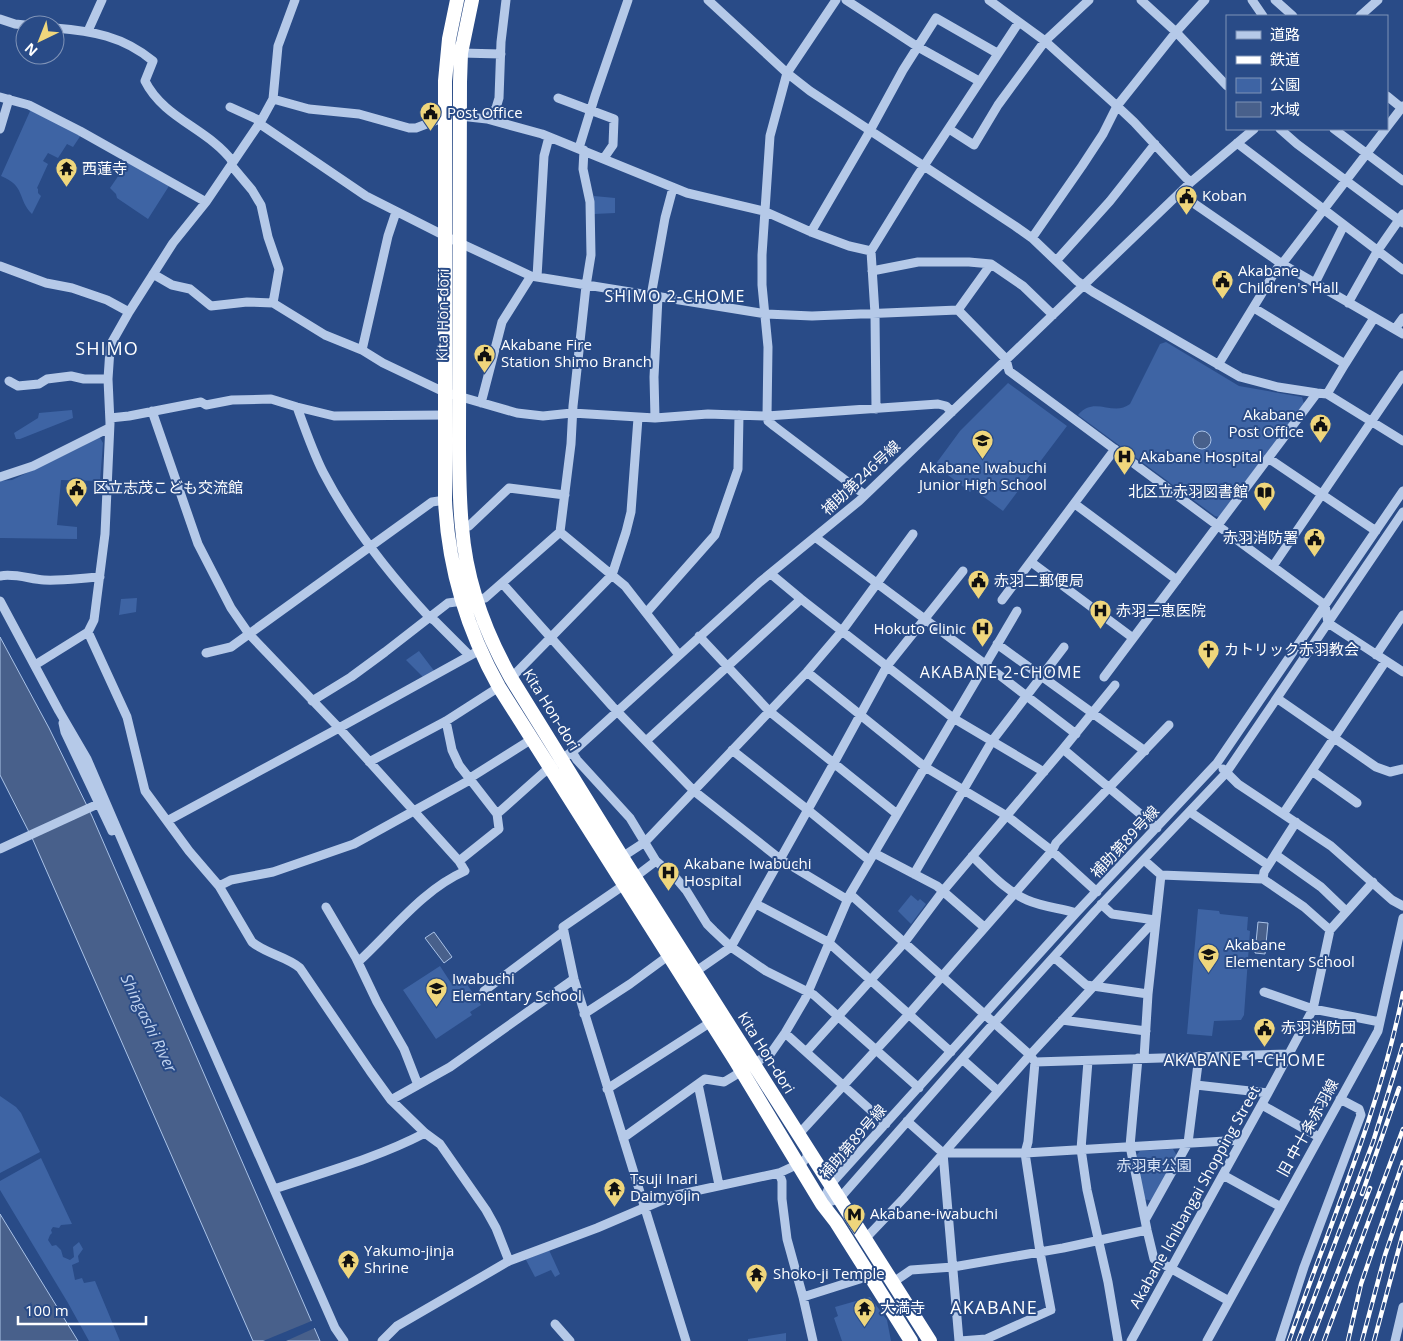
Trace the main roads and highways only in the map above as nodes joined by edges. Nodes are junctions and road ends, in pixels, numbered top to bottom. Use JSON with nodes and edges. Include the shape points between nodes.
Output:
{"nodes":[{"id":1,"x":457,"y":0,"type":"edge"},
{"id":2,"x":472,"y":0,"type":"edge"},
{"id":3,"x":629,"y":881,"type":"junction"},
{"id":4,"x":748,"y":1068,"type":"junction"},
{"id":5,"x":911,"y":1341,"type":"edge"},
{"id":6,"x":930,"y":1341,"type":"edge"}],
"edges":[{"from":1,"to":3,"type":"highway","name":"Kita Hon-dori","via":[[447,63],[445,117],[445,500],[451,558],[474,652]]},
{"from":2,"to":3,"type":"highway","name":"Kita Hon-dori","via":[[461,53],[458,319],[461,526],[467,563],[476,599],[493,643],[511,678],[567,756],[622,857]]},
{"from":3,"to":4,"type":"highway","name":"Kita Hon-dori","via":[[695,972]]},
{"from":3,"to":4,"type":"highway","name":"Kita Hon-dori","via":[[668,956],[711,1022]]},
{"from":4,"to":5,"type":"highway","name":"Kita Hon-dori","via":[[798,1165]]},
{"from":4,"to":6,"type":"highway","name":"Kita Hon-dori","via":[[798,1135]]}]}
